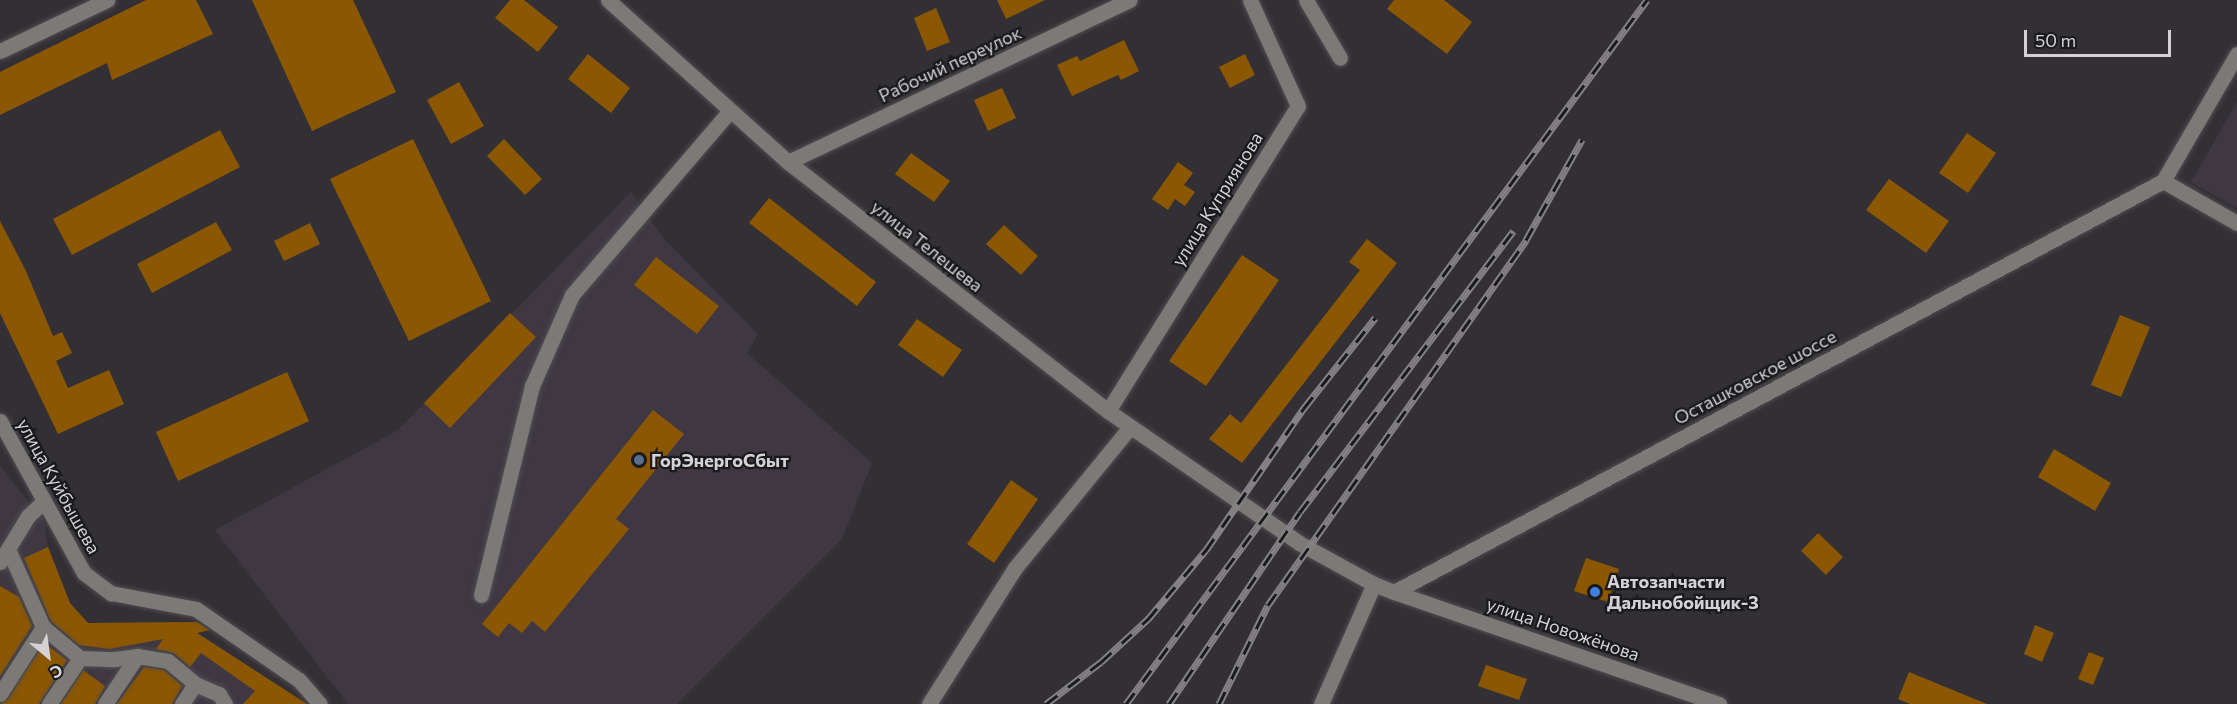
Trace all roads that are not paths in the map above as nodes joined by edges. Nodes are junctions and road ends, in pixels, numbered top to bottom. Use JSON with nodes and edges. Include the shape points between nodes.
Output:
{"nodes":[{"id":1,"x":107,"y":0,"type":"edge"},
{"id":2,"x":608,"y":0,"type":"edge"},
{"id":3,"x":1129,"y":0,"type":"edge"},
{"id":4,"x":1250,"y":0,"type":"edge"},
{"id":5,"x":1306,"y":0,"type":"edge"},
{"id":6,"x":0,"y":51,"type":"edge"},
{"id":7,"x":2237,"y":54,"type":"edge"},
{"id":8,"x":1340,"y":58,"type":"dead end"},
{"id":9,"x":729,"y":112,"type":"junction"},
{"id":10,"x":788,"y":162,"type":"junction"},
{"id":11,"x":2163,"y":181,"type":"junction"},
{"id":12,"x":2237,"y":223,"type":"edge"},
{"id":13,"x":1108,"y":411,"type":"junction"},
{"id":14,"x":0,"y":421,"type":"edge"},
{"id":15,"x":1130,"y":427,"type":"junction"},
{"id":16,"x":44,"y":501,"type":"junction"},
{"id":17,"x":4,"y":555,"type":"edge"},
{"id":18,"x":1374,"y":584,"type":"junction"},
{"id":19,"x":1394,"y":592,"type":"junction"},
{"id":20,"x":481,"y":595,"type":"dead end"},
{"id":21,"x":43,"y":627,"type":"junction"},
{"id":22,"x":137,"y":656,"type":"junction"},
{"id":23,"x":80,"y":658,"type":"junction"},
{"id":24,"x":195,"y":684,"type":"junction"},
{"id":25,"x":0,"y":694,"type":"edge"},
{"id":26,"x":49,"y":704,"type":"edge"},
{"id":27,"x":105,"y":704,"type":"edge"},
{"id":28,"x":182,"y":704,"type":"edge"},
{"id":29,"x":225,"y":704,"type":"edge"},
{"id":30,"x":320,"y":704,"type":"edge"},
{"id":31,"x":929,"y":704,"type":"edge"},
{"id":32,"x":1321,"y":704,"type":"edge"},
{"id":33,"x":1719,"y":704,"type":"edge"}],
"edges":[{"from":1,"to":6,"type":"street"},
{"from":2,"to":9,"type":"street","name":"улица Телешева"},
{"from":3,"to":10,"type":"street","name":"Рабочий переулок"},
{"from":4,"to":13,"type":"street","name":"улица Куприянова","via":[[1298,106]]},
{"from":5,"to":8,"type":"street"},
{"from":7,"to":11,"type":"street"},
{"from":9,"to":10,"type":"street","name":"улица Телешева"},
{"from":9,"to":20,"type":"street","via":[[572,295],[532,386]]},
{"from":10,"to":13,"type":"street","name":"улица Телешева"},
{"from":11,"to":12,"type":"street"},
{"from":11,"to":19,"type":"street","name":"Осташковское шоссе"},
{"from":13,"to":15,"type":"street","name":"улица Телешева"},
{"from":14,"to":16,"type":"street","name":"улица Куйбышева"},
{"from":15,"to":18,"type":"street","name":"улица Телешева","via":[[1299,543]]},
{"from":15,"to":31,"type":"street","via":[[1015,568]]},
{"from":16,"to":17,"type":"street","via":[[28,516]]},
{"from":16,"to":30,"type":"street","name":"улица Куйбышева","via":[[84,573],[111,593],[196,609],[299,680]]},
{"from":17,"to":21,"type":"street"},
{"from":18,"to":19,"type":"street"},
{"from":18,"to":32,"type":"street"},
{"from":19,"to":33,"type":"street","name":"улица Новожёнова"},
{"from":21,"to":23,"type":"street"},
{"from":21,"to":25,"type":"street"},
{"from":22,"to":23,"type":"street"},
{"from":22,"to":24,"type":"street","via":[[168,661]]},
{"from":22,"to":27,"type":"street"},
{"from":23,"to":26,"type":"street"},
{"from":24,"to":28,"type":"street"},
{"from":24,"to":29,"type":"street","via":[[219,694]]}]}
